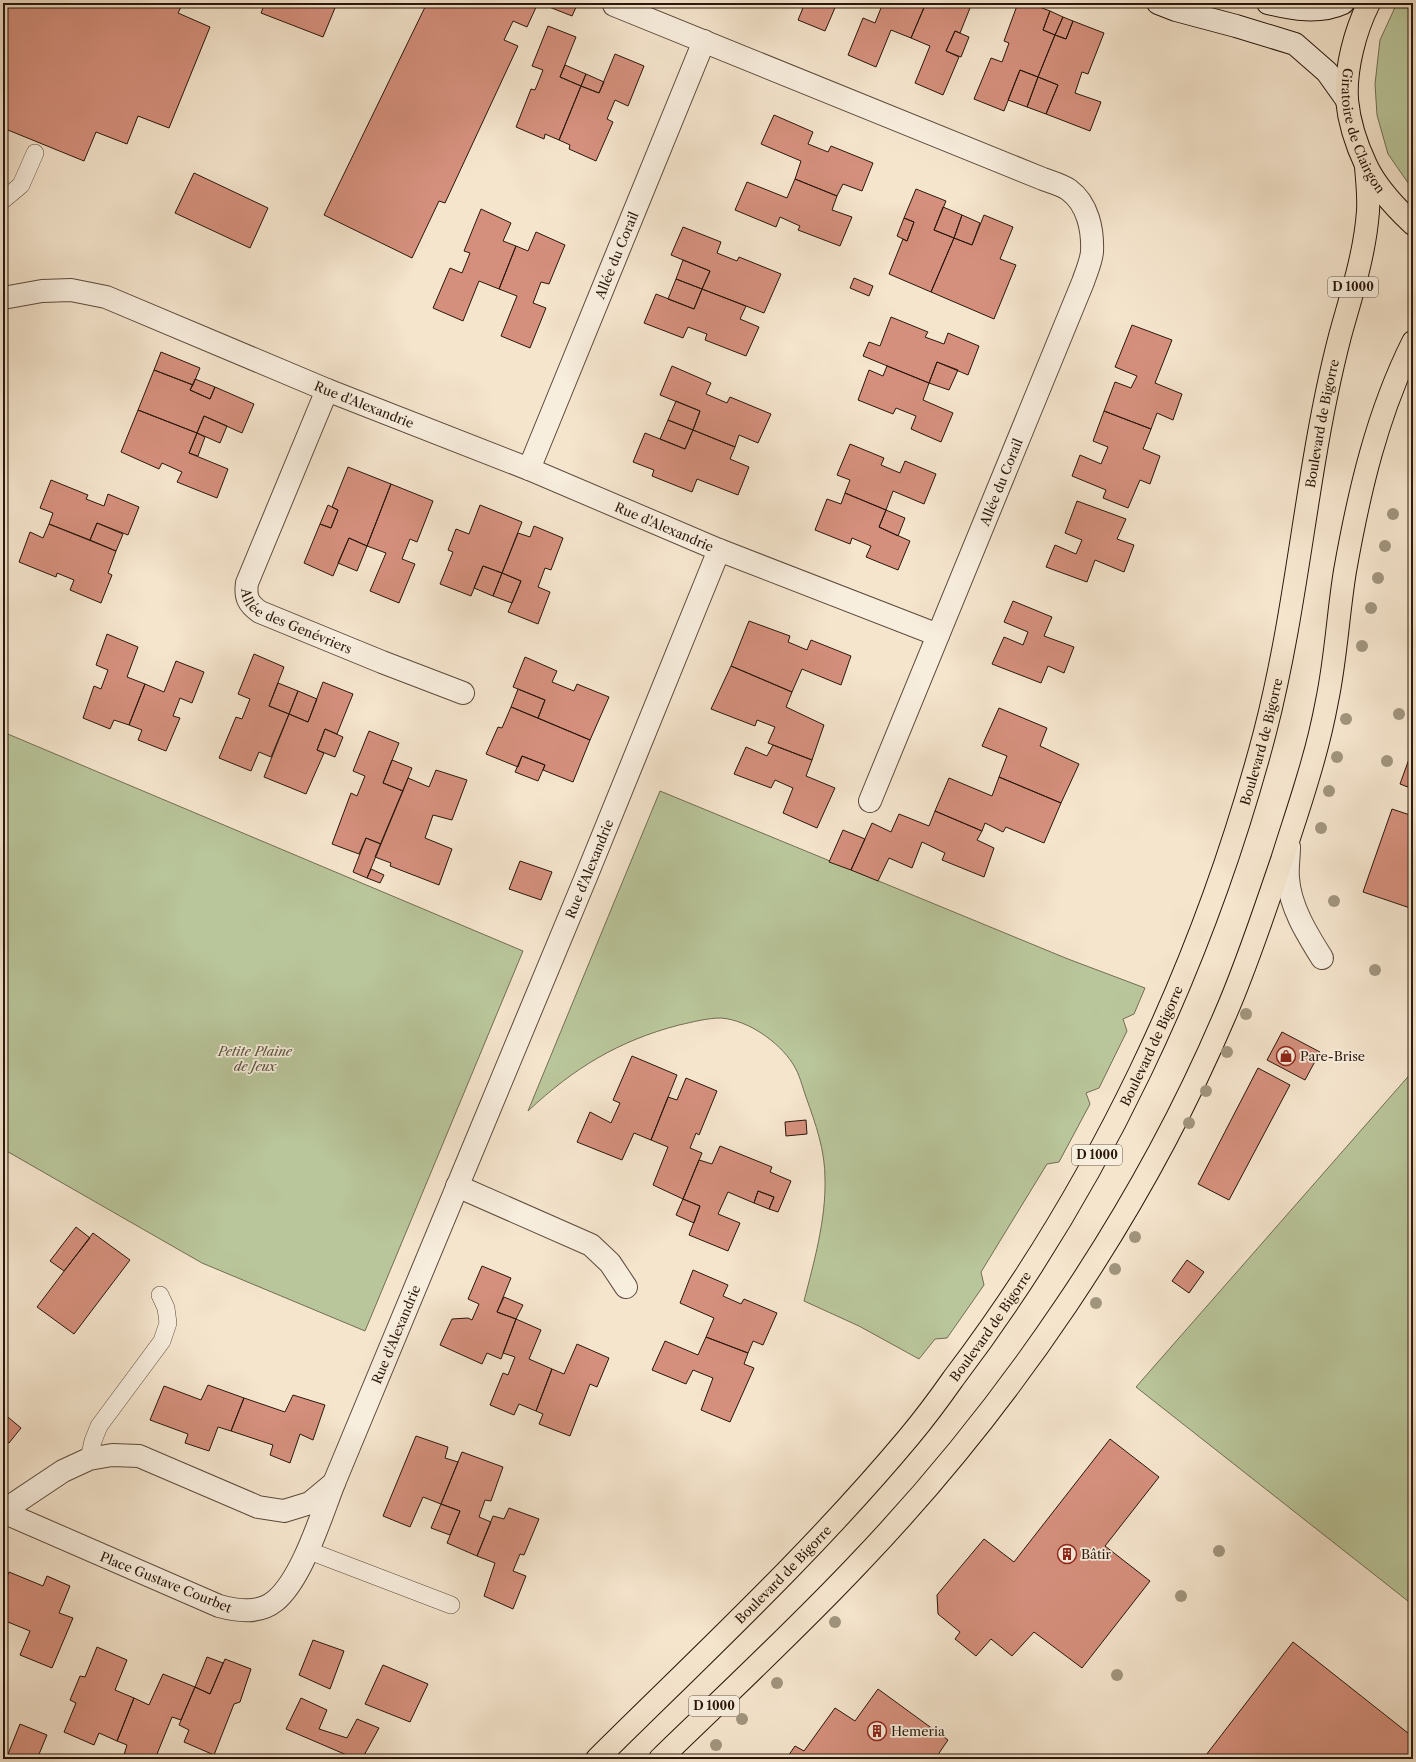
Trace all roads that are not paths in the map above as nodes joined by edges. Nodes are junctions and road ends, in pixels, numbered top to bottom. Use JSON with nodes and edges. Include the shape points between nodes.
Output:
{"nodes":[{"id":1,"x":1158,"y":3,"type":"edge"},
{"id":2,"x":1194,"y":3,"type":"edge"},
{"id":3,"x":1268,"y":3,"type":"edge"},
{"id":4,"x":1343,"y":3,"type":"edge"},
{"id":5,"x":1369,"y":3,"type":"edge"},
{"id":6,"x":614,"y":5,"type":"dead end"},
{"id":7,"x":1236,"y":26,"type":"junction"},
{"id":8,"x":704,"y":41,"type":"junction"},
{"id":9,"x":1347,"y":100,"type":"junction"},
{"id":10,"x":35,"y":153,"type":"dead end"},
{"id":11,"x":1366,"y":166,"type":"junction"},
{"id":12,"x":3,"y":200,"type":"edge"},
{"id":13,"x":1413,"y":224,"type":"edge"},
{"id":14,"x":3,"y":298,"type":"edge"},
{"id":15,"x":1413,"y":342,"type":"edge"},
{"id":16,"x":327,"y":390,"type":"junction"},
{"id":17,"x":529,"y":469,"type":"junction"},
{"id":18,"x":719,"y":550,"type":"junction"},
{"id":19,"x":938,"y":635,"type":"junction"},
{"id":20,"x":463,"y":693,"type":"dead end"},
{"id":21,"x":870,"y":801,"type":"dead end"},
{"id":22,"x":1290,"y":835,"type":"junction"},
{"id":23,"x":1322,"y":958,"type":"dead end"},
{"id":24,"x":457,"y":1186,"type":"junction"},
{"id":25,"x":626,"y":1287,"type":"dead end"},
{"id":26,"x":160,"y":1295,"type":"dead end"},
{"id":27,"x":89,"y":1459,"type":"junction"},
{"id":28,"x":334,"y":1483,"type":"junction"},
{"id":29,"x":3,"y":1512,"type":"edge"},
{"id":30,"x":307,"y":1550,"type":"junction"},
{"id":31,"x":451,"y":1605,"type":"dead end"},
{"id":32,"x":768,"y":1653,"type":"junction"},
{"id":33,"x":596,"y":1759,"type":"edge"},
{"id":34,"x":660,"y":1759,"type":"edge"},
{"id":35,"x":670,"y":1759,"type":"edge"}],
"edges":[{"from":1,"to":7,"type":"street"},
{"from":2,"to":7,"type":"street"},
{"from":3,"to":4,"type":"street","via":[[1290,8],[1320,9]]},
{"from":5,"to":9,"type":"main road","name":"Giratoire de Clairgon","via":[[1357,31],[1351,58]]},
{"from":6,"to":8,"type":"street","name":"Allée du Corail"},
{"from":7,"to":9,"type":"street","via":[[1295,44],[1327,72]]},
{"from":8,"to":17,"type":"street","name":"Allée du Corail"},
{"from":8,"to":19,"type":"street","name":"Allée du Corail","via":[[1068,190],[1080,201],[1088,217],[1092,253],[1083,282]]},
{"from":9,"to":11,"type":"main road","name":"Giratoire de Clairgon"},
{"from":10,"to":12,"type":"lane","via":[[21,185]]},
{"from":11,"to":13,"type":"main road","name":"Giratoire de Clairgon","via":[[1382,191]]},
{"from":11,"to":33,"type":"main road","name":"Boulevard de Bigorre","number":"D 1000","via":[[1368,211],[1363,240],[1324,406],[1294,594],[1266,727],[1245,803],[1210,906],[1146,1059],[1083,1181],[1019,1288],[912,1434],[796,1564]]},
{"from":14,"to":16,"type":"street","name":"Rue d'Alexandrie","via":[[42,291],[70,290],[106,297]]},
{"from":15,"to":22,"type":"main road","number":"D 1000","via":[[1388,399],[1365,471],[1345,573],[1327,702],[1307,782]]},
{"from":16,"to":17,"type":"street","name":"Rue d'Alexandrie"},
{"from":16,"to":20,"type":"street","name":"Allée des Genévriers","via":[[247,583],[246,595],[251,606],[260,612]]},
{"from":17,"to":18,"type":"street","name":"Rue d'Alexandrie"},
{"from":18,"to":19,"type":"street","name":"Rue d'Alexandrie"},
{"from":18,"to":24,"type":"street","name":"Rue d'Alexandrie"},
{"from":19,"to":21,"type":"street","name":"Allée du Corail"},
{"from":22,"to":23,"type":"street","via":[[1288,879],[1295,907]]},
{"from":22,"to":32,"type":"main road","number":"D 1000","via":[[1226,1014],[1155,1160],[1108,1239],[1008,1387],[962,1445],[862,1560]]},
{"from":24,"to":25,"type":"street","via":[[591,1245],[610,1263]]},
{"from":24,"to":28,"type":"street","name":"Rue d'Alexandrie"},
{"from":26,"to":27,"type":"lane","via":[[166,1308],[168,1323],[162,1341],[99,1426]]},
{"from":27,"to":28,"type":"street","name":"Place Gustave Courbet","via":[[112,1455],[139,1456],[258,1507],[284,1511],[310,1504]]},
{"from":27,"to":29,"type":"street","name":"Place Gustave Courbet","via":[[63,1471]]},
{"from":28,"to":30,"type":"street","name":"Place Gustave Courbet"},
{"from":29,"to":30,"type":"street","name":"Place Gustave Courbet","via":[[219,1606],[236,1611],[255,1610],[275,1601],[289,1585]]},
{"from":30,"to":31,"type":"lane"},
{"from":32,"to":34,"type":"main road","number":"D 1000"},
{"from":32,"to":35,"type":"main road"}]}
